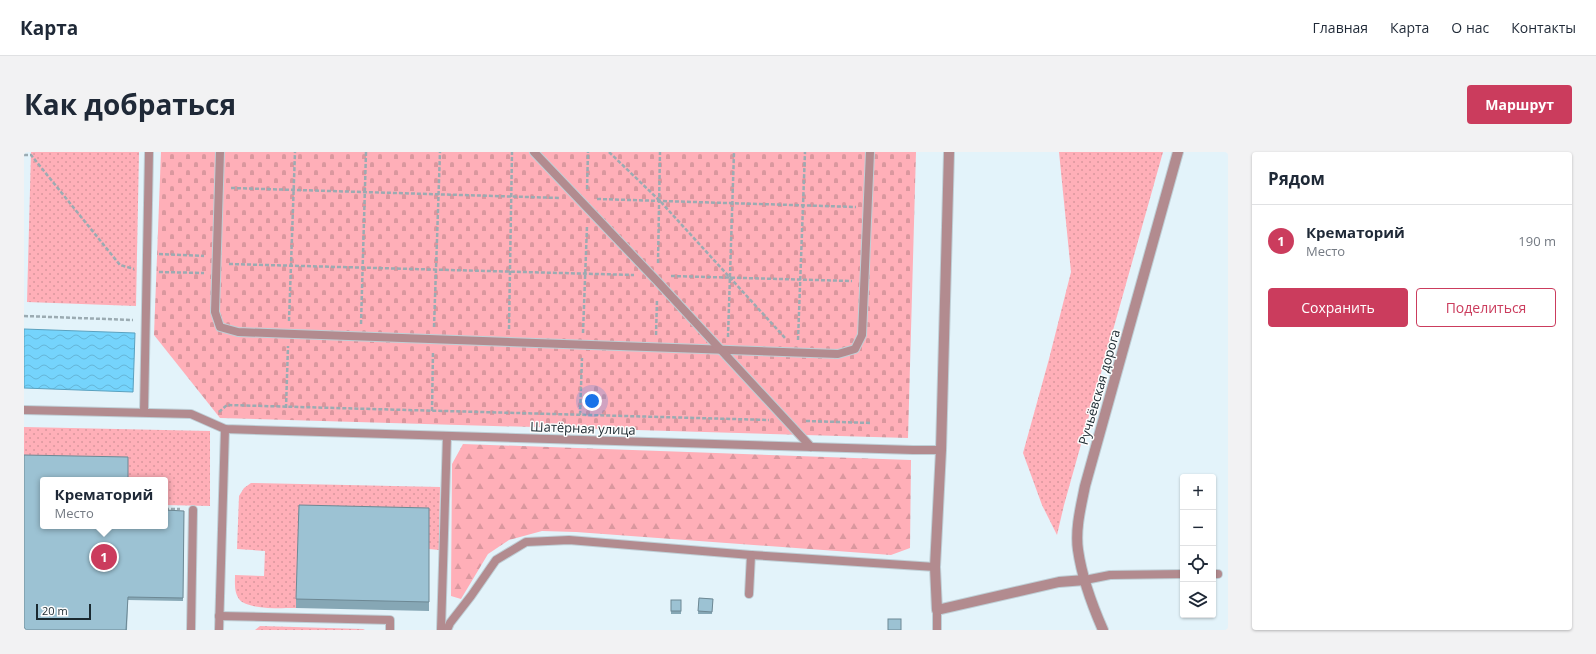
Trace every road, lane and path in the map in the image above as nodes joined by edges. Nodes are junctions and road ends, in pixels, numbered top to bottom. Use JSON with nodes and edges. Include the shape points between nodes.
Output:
{"nodes":[{"id":1,"x":149,"y":152,"type":"edge"},
{"id":2,"x":220,"y":152,"type":"edge"},
{"id":3,"x":295,"y":152,"type":"edge"},
{"id":4,"x":366,"y":152,"type":"edge"},
{"id":5,"x":440,"y":152,"type":"edge"},
{"id":6,"x":512,"y":152,"type":"edge"},
{"id":7,"x":534,"y":152,"type":"edge"},
{"id":8,"x":588,"y":152,"type":"edge"},
{"id":9,"x":609,"y":152,"type":"edge"},
{"id":10,"x":660,"y":152,"type":"edge"},
{"id":11,"x":734,"y":152,"type":"edge"},
{"id":12,"x":805,"y":152,"type":"edge"},
{"id":13,"x":870,"y":152,"type":"edge"},
{"id":14,"x":949,"y":152,"type":"edge"},
{"id":15,"x":1178,"y":152,"type":"edge"},
{"id":16,"x":24,"y":155,"type":"edge"},
{"id":17,"x":219,"y":188,"type":"junction"},
{"id":18,"x":294,"y":190,"type":"junction"},
{"id":19,"x":365,"y":192,"type":"junction"},
{"id":20,"x":439,"y":195,"type":"junction"},
{"id":21,"x":512,"y":197,"type":"junction"},
{"id":22,"x":660,"y":201,"type":"junction"},
{"id":23,"x":584,"y":202,"type":"junction"},
{"id":24,"x":733,"y":203,"type":"junction"},
{"id":25,"x":803,"y":206,"type":"junction"},
{"id":26,"x":867,"y":208,"type":"junction"},
{"id":27,"x":146,"y":254,"type":"junction"},
{"id":28,"x":216,"y":260,"type":"junction"},
{"id":29,"x":291,"y":266,"type":"junction"},
{"id":30,"x":363,"y":268,"type":"junction"},
{"id":31,"x":436,"y":270,"type":"junction"},
{"id":32,"x":146,"y":271,"type":"junction"},
{"id":33,"x":510,"y":271,"type":"junction"},
{"id":34,"x":216,"y":273,"type":"junction"},
{"id":35,"x":586,"y":274,"type":"junction"},
{"id":36,"x":655,"y":277,"type":"junction"},
{"id":37,"x":730,"y":278,"type":"junction"},
{"id":38,"x":800,"y":279,"type":"junction"},
{"id":39,"x":864,"y":281,"type":"junction"},
{"id":40,"x":24,"y":316,"type":"edge"},
{"id":41,"x":146,"y":320,"type":"junction"},
{"id":42,"x":288,"y":334,"type":"junction"},
{"id":43,"x":361,"y":336,"type":"junction"},
{"id":44,"x":434,"y":339,"type":"junction"},
{"id":45,"x":508,"y":342,"type":"junction"},
{"id":46,"x":583,"y":345,"type":"junction"},
{"id":47,"x":655,"y":347,"type":"junction"},
{"id":48,"x":724,"y":350,"type":"junction"},
{"id":49,"x":797,"y":352,"type":"junction"},
{"id":50,"x":286,"y":408,"type":"junction"},
{"id":51,"x":24,"y":410,"type":"edge"},
{"id":52,"x":144,"y":412,"type":"junction"},
{"id":53,"x":432,"y":412,"type":"junction"},
{"id":54,"x":580,"y":415,"type":"junction"},
{"id":55,"x":207,"y":421,"type":"junction"},
{"id":56,"x":787,"y":421,"type":"junction"},
{"id":57,"x":872,"y":423,"type":"dead end"},
{"id":58,"x":225,"y":429,"type":"junction"},
{"id":59,"x":447,"y":436,"type":"junction"},
{"id":60,"x":811,"y":447,"type":"junction"},
{"id":61,"x":941,"y":450,"type":"junction"},
{"id":62,"x":193,"y":510,"type":"dead end"},
{"id":63,"x":752,"y":554,"type":"junction"},
{"id":64,"x":935,"y":567,"type":"junction"},
{"id":65,"x":1180,"y":574,"type":"edge"},
{"id":66,"x":1085,"y":580,"type":"junction"},
{"id":67,"x":749,"y":594,"type":"dead end"},
{"id":68,"x":937,"y":610,"type":"junction"},
{"id":69,"x":219,"y":616,"type":"junction"},
{"id":70,"x":191,"y":630,"type":"edge"},
{"id":71,"x":219,"y":630,"type":"edge"},
{"id":72,"x":390,"y":630,"type":"edge"},
{"id":73,"x":441,"y":630,"type":"edge"},
{"id":74,"x":447,"y":630,"type":"edge"},
{"id":75,"x":936,"y":630,"type":"edge"},
{"id":76,"x":1103,"y":630,"type":"edge"}],
"edges":[{"from":1,"to":27,"type":"lane"},
{"from":2,"to":17,"type":"lane"},
{"from":3,"to":18,"type":"path"},
{"from":4,"to":19,"type":"path"},
{"from":5,"to":20,"type":"path"},
{"from":6,"to":21,"type":"path"},
{"from":7,"to":23,"type":"lane"},
{"from":8,"to":23,"type":"path"},
{"from":9,"to":22,"type":"path"},
{"from":10,"to":22,"type":"path"},
{"from":11,"to":24,"type":"path"},
{"from":12,"to":25,"type":"path"},
{"from":13,"to":26,"type":"lane"},
{"from":14,"to":61,"type":"street"},
{"from":15,"to":66,"type":"street","name":"Ручьёвская дорога","via":[[1085,486],[1079,516],[1078,549]]},
{"from":16,"to":32,"type":"path","via":[[31,155],[120,265]]},
{"from":17,"to":18,"type":"path"},
{"from":17,"to":28,"type":"lane"},
{"from":18,"to":19,"type":"path"},
{"from":18,"to":29,"type":"path"},
{"from":19,"to":20,"type":"path"},
{"from":19,"to":30,"type":"path"},
{"from":20,"to":21,"type":"path"},
{"from":20,"to":31,"type":"path"},
{"from":21,"to":23,"type":"path"},
{"from":21,"to":33,"type":"path"},
{"from":22,"to":23,"type":"path"},
{"from":22,"to":24,"type":"path"},
{"from":22,"to":36,"type":"path"},
{"from":22,"to":37,"type":"path"},
{"from":23,"to":35,"type":"path"},
{"from":23,"to":36,"type":"lane"},
{"from":24,"to":25,"type":"path"},
{"from":24,"to":37,"type":"path"},
{"from":25,"to":26,"type":"path"},
{"from":25,"to":38,"type":"path"},
{"from":26,"to":39,"type":"lane"},
{"from":27,"to":28,"type":"path"},
{"from":27,"to":32,"type":"lane"},
{"from":28,"to":29,"type":"path"},
{"from":28,"to":34,"type":"lane"},
{"from":29,"to":30,"type":"path"},
{"from":29,"to":42,"type":"path"},
{"from":30,"to":31,"type":"path"},
{"from":30,"to":43,"type":"path"},
{"from":31,"to":33,"type":"path"},
{"from":31,"to":44,"type":"path"},
{"from":32,"to":34,"type":"path"},
{"from":32,"to":41,"type":"lane"},
{"from":33,"to":35,"type":"path"},
{"from":33,"to":45,"type":"path"},
{"from":34,"to":42,"type":"lane","via":[[215,312],[220,327],[238,332]]},
{"from":35,"to":36,"type":"path"},
{"from":35,"to":46,"type":"path"},
{"from":36,"to":37,"type":"path"},
{"from":36,"to":47,"type":"path"},
{"from":36,"to":48,"type":"lane"},
{"from":37,"to":38,"type":"path"},
{"from":37,"to":48,"type":"path"},
{"from":37,"to":49,"type":"path"},
{"from":38,"to":39,"type":"path"},
{"from":38,"to":49,"type":"path"},
{"from":39,"to":49,"type":"lane","via":[[862,335],[855,349],[838,354]]},
{"from":40,"to":41,"type":"path"},
{"from":41,"to":52,"type":"lane"},
{"from":42,"to":43,"type":"lane"},
{"from":42,"to":50,"type":"path"},
{"from":43,"to":44,"type":"lane"},
{"from":44,"to":45,"type":"lane"},
{"from":44,"to":53,"type":"path"},
{"from":45,"to":46,"type":"lane"},
{"from":46,"to":47,"type":"lane"},
{"from":46,"to":54,"type":"path"},
{"from":47,"to":48,"type":"lane"},
{"from":48,"to":49,"type":"lane"},
{"from":48,"to":56,"type":"lane"},
{"from":50,"to":53,"type":"path"},
{"from":50,"to":55,"type":"path","via":[[227,405]]},
{"from":51,"to":52,"type":"lane"},
{"from":52,"to":55,"type":"lane","via":[[192,414]]},
{"from":53,"to":54,"type":"path"},
{"from":54,"to":56,"type":"path"},
{"from":55,"to":58,"type":"lane"},
{"from":56,"to":57,"type":"path"},
{"from":56,"to":60,"type":"lane"},
{"from":58,"to":59,"type":"lane","name":"Шатёрная улица"},
{"from":58,"to":69,"type":"lane"},
{"from":59,"to":60,"type":"lane","name":"Шатёрная улица"},
{"from":59,"to":73,"type":"lane"},
{"from":60,"to":61,"type":"lane","name":"Шатёрная улица"},
{"from":61,"to":64,"type":"street"},
{"from":62,"to":70,"type":"lane"},
{"from":63,"to":64,"type":"lane"},
{"from":63,"to":67,"type":"lane"},
{"from":63,"to":74,"type":"lane","via":[[569,540],[526,542],[496,560]]},
{"from":64,"to":68,"type":"street"},
{"from":65,"to":66,"type":"lane","via":[[1110,576]]},
{"from":66,"to":68,"type":"street","via":[[1059,582]]},
{"from":66,"to":76,"type":"street","name":"Ручьёвская дорога"},
{"from":68,"to":75,"type":"lane"},
{"from":69,"to":71,"type":"lane"},
{"from":69,"to":72,"type":"lane","via":[[390,620]]}]}
